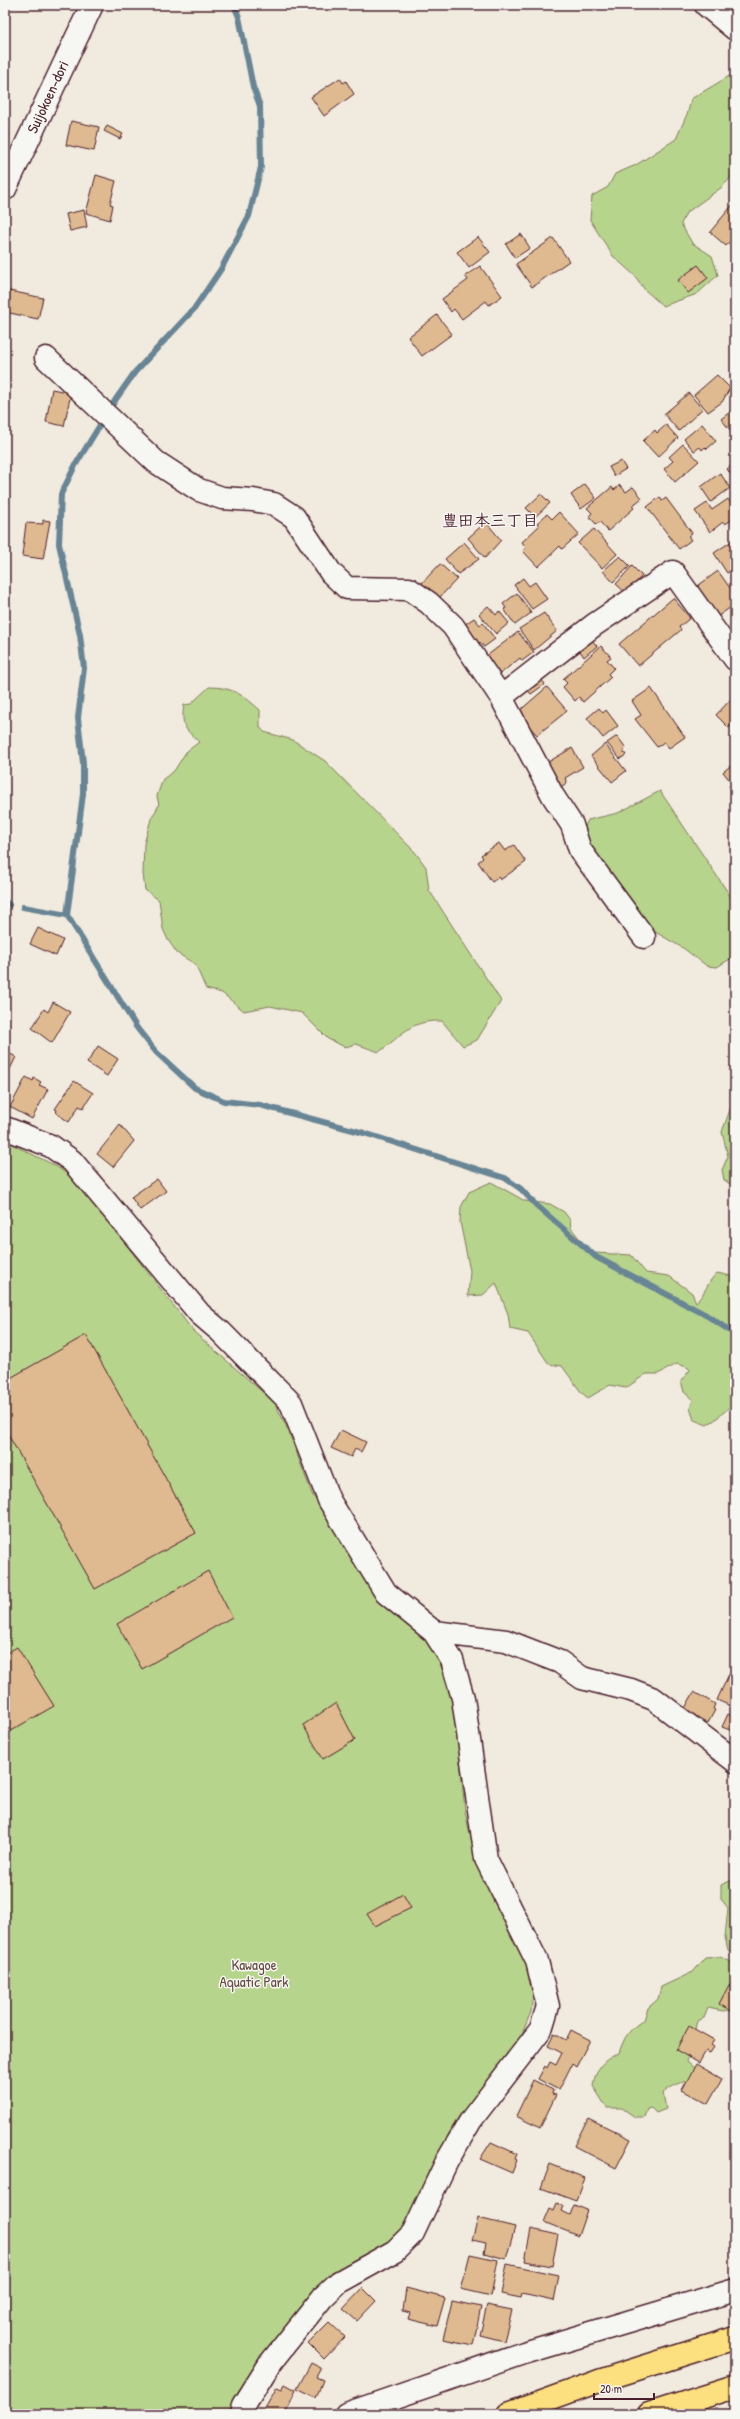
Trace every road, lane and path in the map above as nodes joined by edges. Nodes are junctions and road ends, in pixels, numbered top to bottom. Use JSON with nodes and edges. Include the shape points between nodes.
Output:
{"nodes":[{"id":1,"x":92,"y":5,"type":"edge"},
{"id":2,"x":706,"y":5,"type":"edge"},
{"id":3,"x":735,"y":29,"type":"edge"},
{"id":4,"x":5,"y":189,"type":"edge"},
{"id":5,"x":46,"y":358,"type":"dead end"},
{"id":6,"x":735,"y":659,"type":"edge"},
{"id":7,"x":501,"y":697,"type":"junction"},
{"id":8,"x":644,"y":937,"type":"dead end"},
{"id":9,"x":5,"y":1128,"type":"edge"},
{"id":10,"x":434,"y":1632,"type":"junction"},
{"id":11,"x":735,"y":1761,"type":"edge"},
{"id":12,"x":735,"y":2290,"type":"edge"},
{"id":13,"x":735,"y":2338,"type":"edge"},
{"id":14,"x":735,"y":2387,"type":"edge"},
{"id":15,"x":242,"y":2414,"type":"edge"},
{"id":16,"x":346,"y":2414,"type":"edge"},
{"id":17,"x":508,"y":2414,"type":"edge"},
{"id":18,"x":649,"y":2414,"type":"edge"}],
"edges":[{"from":1,"to":4,"type":"street","name":"Suijokoen-dori"},
{"from":2,"to":3,"type":"street"},
{"from":5,"to":7,"type":"street","via":[[156,462],[199,490],[222,498],[274,504],[294,517],[331,572],[347,588],[409,589],[429,603],[453,626]]},
{"from":6,"to":7,"type":"street","via":[[673,572],[594,625]]},
{"from":7,"to":8,"type":"street","via":[[553,796],[572,825],[580,850]]},
{"from":9,"to":10,"type":"street","via":[[51,1146],[72,1161],[200,1314],[291,1403],[329,1500],[386,1593]]},
{"from":10,"to":11,"type":"street","via":[[506,1641],[560,1662],[582,1678],[631,1690],[654,1699]]},
{"from":10,"to":15,"type":"street","via":[[452,1660],[463,1698],[486,1859],[538,1961],[548,2006],[541,2029],[470,2120],[447,2161],[413,2233],[395,2251],[339,2282],[323,2297],[271,2362],[244,2405]]},
{"from":12,"to":16,"type":"street","via":[[524,2353]]},
{"from":13,"to":17,"type":"highway","via":[[599,2381]]},
{"from":14,"to":18,"type":"highway"}]}
